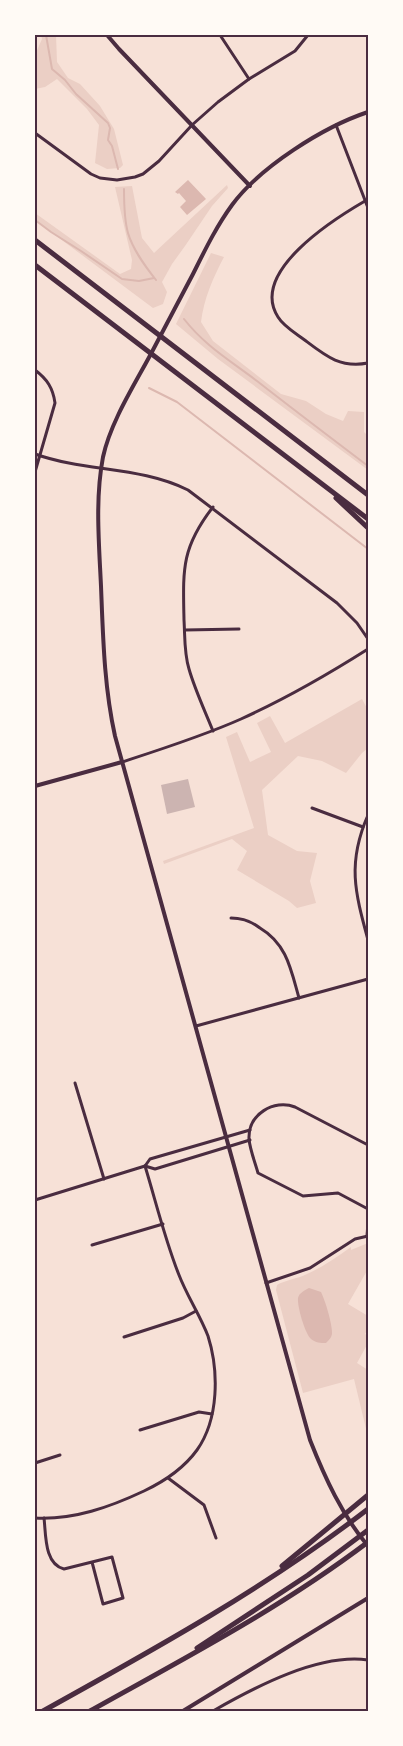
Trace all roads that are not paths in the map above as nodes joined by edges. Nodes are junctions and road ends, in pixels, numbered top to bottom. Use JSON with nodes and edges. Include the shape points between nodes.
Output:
{"nodes":[{"id":1,"x":107,"y":35,"type":"edge"},
{"id":2,"x":220,"y":35,"type":"edge"},
{"id":3,"x":308,"y":35,"type":"edge"},
{"id":4,"x":249,"y":79,"type":"junction"},
{"id":5,"x":368,"y":112,"type":"edge"},
{"id":6,"x":192,"y":125,"type":"junction"},
{"id":7,"x":336,"y":126,"type":"junction"},
{"id":8,"x":35,"y":133,"type":"edge"},
{"id":9,"x":250,"y":186,"type":"junction"},
{"id":10,"x":365,"y":201,"type":"junction"},
{"id":11,"x":368,"y":208,"type":"edge"},
{"id":12,"x":35,"y":240,"type":"edge"},
{"id":13,"x":35,"y":265,"type":"edge"},
{"id":14,"x":368,"y":363,"type":"edge"},
{"id":15,"x":35,"y":370,"type":"edge"},
{"id":16,"x":35,"y":454,"type":"edge"},
{"id":17,"x":40,"y":456,"type":"junction"},
{"id":18,"x":102,"y":468,"type":"junction"},
{"id":19,"x":35,"y":472,"type":"edge"},
{"id":20,"x":316,"y":478,"type":"junction"},
{"id":21,"x":367,"y":493,"type":"edge"},
{"id":22,"x":213,"y":507,"type":"junction"},
{"id":23,"x":368,"y":519,"type":"edge"},
{"id":24,"x":368,"y":528,"type":"edge"},
{"id":25,"x":239,"y":629,"type":"dead end"},
{"id":26,"x":185,"y":630,"type":"junction"},
{"id":27,"x":368,"y":639,"type":"edge"},
{"id":28,"x":368,"y":649,"type":"edge"},
{"id":29,"x":213,"y":731,"type":"junction"},
{"id":30,"x":122,"y":762,"type":"junction"},
{"id":31,"x":35,"y":786,"type":"edge"},
{"id":32,"x":312,"y":808,"type":"dead end"},
{"id":33,"x":368,"y":815,"type":"edge"},
{"id":34,"x":363,"y":827,"type":"junction"},
{"id":35,"x":231,"y":918,"type":"dead end"},
{"id":36,"x":368,"y":940,"type":"edge"},
{"id":37,"x":368,"y":979,"type":"edge"},
{"id":38,"x":299,"y":998,"type":"junction"},
{"id":39,"x":196,"y":1026,"type":"junction"},
{"id":40,"x":75,"y":1083,"type":"dead end"},
{"id":41,"x":250,"y":1130,"type":"junction"},
{"id":42,"x":226,"y":1137,"type":"junction"},
{"id":43,"x":249,"y":1138,"type":"junction"},
{"id":44,"x":368,"y":1145,"type":"edge"},
{"id":45,"x":229,"y":1146,"type":"junction"},
{"id":46,"x":146,"y":1166,"type":"junction"},
{"id":47,"x":104,"y":1179,"type":"junction"},
{"id":48,"x":35,"y":1200,"type":"edge"},
{"id":49,"x":368,"y":1209,"type":"edge"},
{"id":50,"x":368,"y":1222,"type":"edge"},
{"id":51,"x":163,"y":1224,"type":"junction"},
{"id":52,"x":368,"y":1236,"type":"edge"},
{"id":53,"x":92,"y":1245,"type":"dead end"},
{"id":54,"x":266,"y":1283,"type":"junction"},
{"id":55,"x":196,"y":1311,"type":"junction"},
{"id":56,"x":124,"y":1336,"type":"dead end"},
{"id":57,"x":212,"y":1414,"type":"junction"},
{"id":58,"x":140,"y":1430,"type":"dead end"},
{"id":59,"x":60,"y":1456,"type":"dead end"},
{"id":60,"x":35,"y":1463,"type":"edge"},
{"id":61,"x":168,"y":1478,"type":"junction"},
{"id":62,"x":368,"y":1495,"type":"edge"},
{"id":63,"x":368,"y":1509,"type":"edge"},
{"id":64,"x":35,"y":1518,"type":"edge"},
{"id":65,"x":44,"y":1518,"type":"junction"},
{"id":66,"x":368,"y":1530,"type":"edge"},
{"id":67,"x":216,"y":1538,"type":"dead end"},
{"id":68,"x":368,"y":1542,"type":"edge"},
{"id":69,"x":368,"y":1546,"type":"edge"},
{"id":70,"x":92,"y":1562,"type":"junction"},
{"id":71,"x":250,"y":1590,"type":"junction"},
{"id":72,"x":368,"y":1598,"type":"edge"},
{"id":73,"x":368,"y":1660,"type":"edge"},
{"id":74,"x":157,"y":1674,"type":"junction"},
{"id":75,"x":43,"y":1711,"type":"edge"},
{"id":76,"x":90,"y":1711,"type":"edge"},
{"id":77,"x":183,"y":1711,"type":"edge"},
{"id":78,"x":213,"y":1711,"type":"edge"}],
"edges":[{"from":1,"to":6,"type":"main road"},
{"from":2,"to":4,"type":"street"},
{"from":3,"to":4,"type":"street","via":[[295,51]]},
{"from":4,"to":6,"type":"street"},
{"from":5,"to":7,"type":"main road"},
{"from":6,"to":8,"type":"street","via":[[150,169],[134,177],[117,180],[91,174]]},
{"from":6,"to":9,"type":"main road"},
{"from":7,"to":9,"type":"main road","via":[[279,161]]},
{"from":7,"to":10,"type":"street"},
{"from":9,"to":18,"type":"main road","via":[[210,238],[109,439]]},
{"from":10,"to":11,"type":"street"},
{"from":10,"to":14,"type":"street","via":[[332,221],[299,249],[277,275],[272,292],[274,309],[282,322],[322,353],[348,365]]},
{"from":12,"to":21,"type":"highway"},
{"from":13,"to":20,"type":"highway"},
{"from":15,"to":17,"type":"street","via":[[50,385],[55,403]]},
{"from":16,"to":17,"type":"street"},
{"from":17,"to":18,"type":"street"},
{"from":17,"to":19,"type":"street"},
{"from":18,"to":22,"type":"street","via":[[164,479]]},
{"from":18,"to":30,"type":"main road","via":[[98,523],[105,678],[108,706]]},
{"from":20,"to":23,"type":"highway"},
{"from":20,"to":24,"type":"highway"},
{"from":22,"to":26,"type":"street","via":[[195,533],[186,556],[183,578]]},
{"from":22,"to":27,"type":"street","via":[[337,603]]},
{"from":25,"to":26,"type":"street"},
{"from":26,"to":29,"type":"street","via":[[189,672]]},
{"from":28,"to":29,"type":"street","via":[[298,690]]},
{"from":29,"to":30,"type":"street"},
{"from":30,"to":31,"type":"main road"},
{"from":30,"to":39,"type":"main road"},
{"from":32,"to":34,"type":"street"},
{"from":33,"to":34,"type":"street"},
{"from":34,"to":36,"type":"street","via":[[356,853],[355,884]]},
{"from":35,"to":38,"type":"street","via":[[254,924],[278,942],[288,960]]},
{"from":37,"to":38,"type":"street"},
{"from":38,"to":39,"type":"street"},
{"from":39,"to":42,"type":"main road"},
{"from":40,"to":47,"type":"street"},
{"from":41,"to":42,"type":"street"},
{"from":41,"to":43,"type":"street"},
{"from":41,"to":44,"type":"street","via":[[263,1111],[276,1105],[289,1105]]},
{"from":42,"to":45,"type":"main road"},
{"from":42,"to":46,"type":"street","via":[[150,1159]]},
{"from":43,"to":45,"type":"street"},
{"from":43,"to":49,"type":"street","via":[[258,1173],[303,1196],[338,1194]]},
{"from":45,"to":46,"type":"street","via":[[155,1168]]},
{"from":45,"to":54,"type":"main road"},
{"from":46,"to":47,"type":"street"},
{"from":46,"to":51,"type":"street"},
{"from":47,"to":48,"type":"street"},
{"from":50,"to":52,"type":"street"},
{"from":51,"to":53,"type":"street"},
{"from":51,"to":55,"type":"street","via":[[179,1275]]},
{"from":52,"to":54,"type":"street","via":[[355,1239],[310,1268]]},
{"from":54,"to":69,"type":"main road","via":[[310,1440],[334,1495]]},
{"from":55,"to":56,"type":"street"},
{"from":55,"to":57,"type":"street","via":[[214,1359]]},
{"from":57,"to":58,"type":"street","via":[[199,1412]]},
{"from":57,"to":61,"type":"street","via":[[198,1449]]},
{"from":59,"to":60,"type":"street"},
{"from":61,"to":65,"type":"street","via":[[102,1509]]},
{"from":61,"to":67,"type":"street","via":[[204,1505]]},
{"from":62,"to":71,"type":"highway"},
{"from":63,"to":71,"type":"highway"},
{"from":64,"to":65,"type":"street"},
{"from":65,"to":70,"type":"street","via":[[49,1554],[55,1564],[64,1569]]},
{"from":66,"to":74,"type":"highway","via":[[276,1597]]},
{"from":68,"to":74,"type":"highway","via":[[280,1603]]},
{"from":70,"to":70,"type":"street","via":[[103,1604],[123,1598],[112,1557]]},
{"from":71,"to":75,"type":"highway","via":[[151,1651]]},
{"from":72,"to":77,"type":"main road"},
{"from":73,"to":78,"type":"street","via":[[343,1660],[304,1669],[248,1692]]},
{"from":74,"to":76,"type":"highway"}]}
